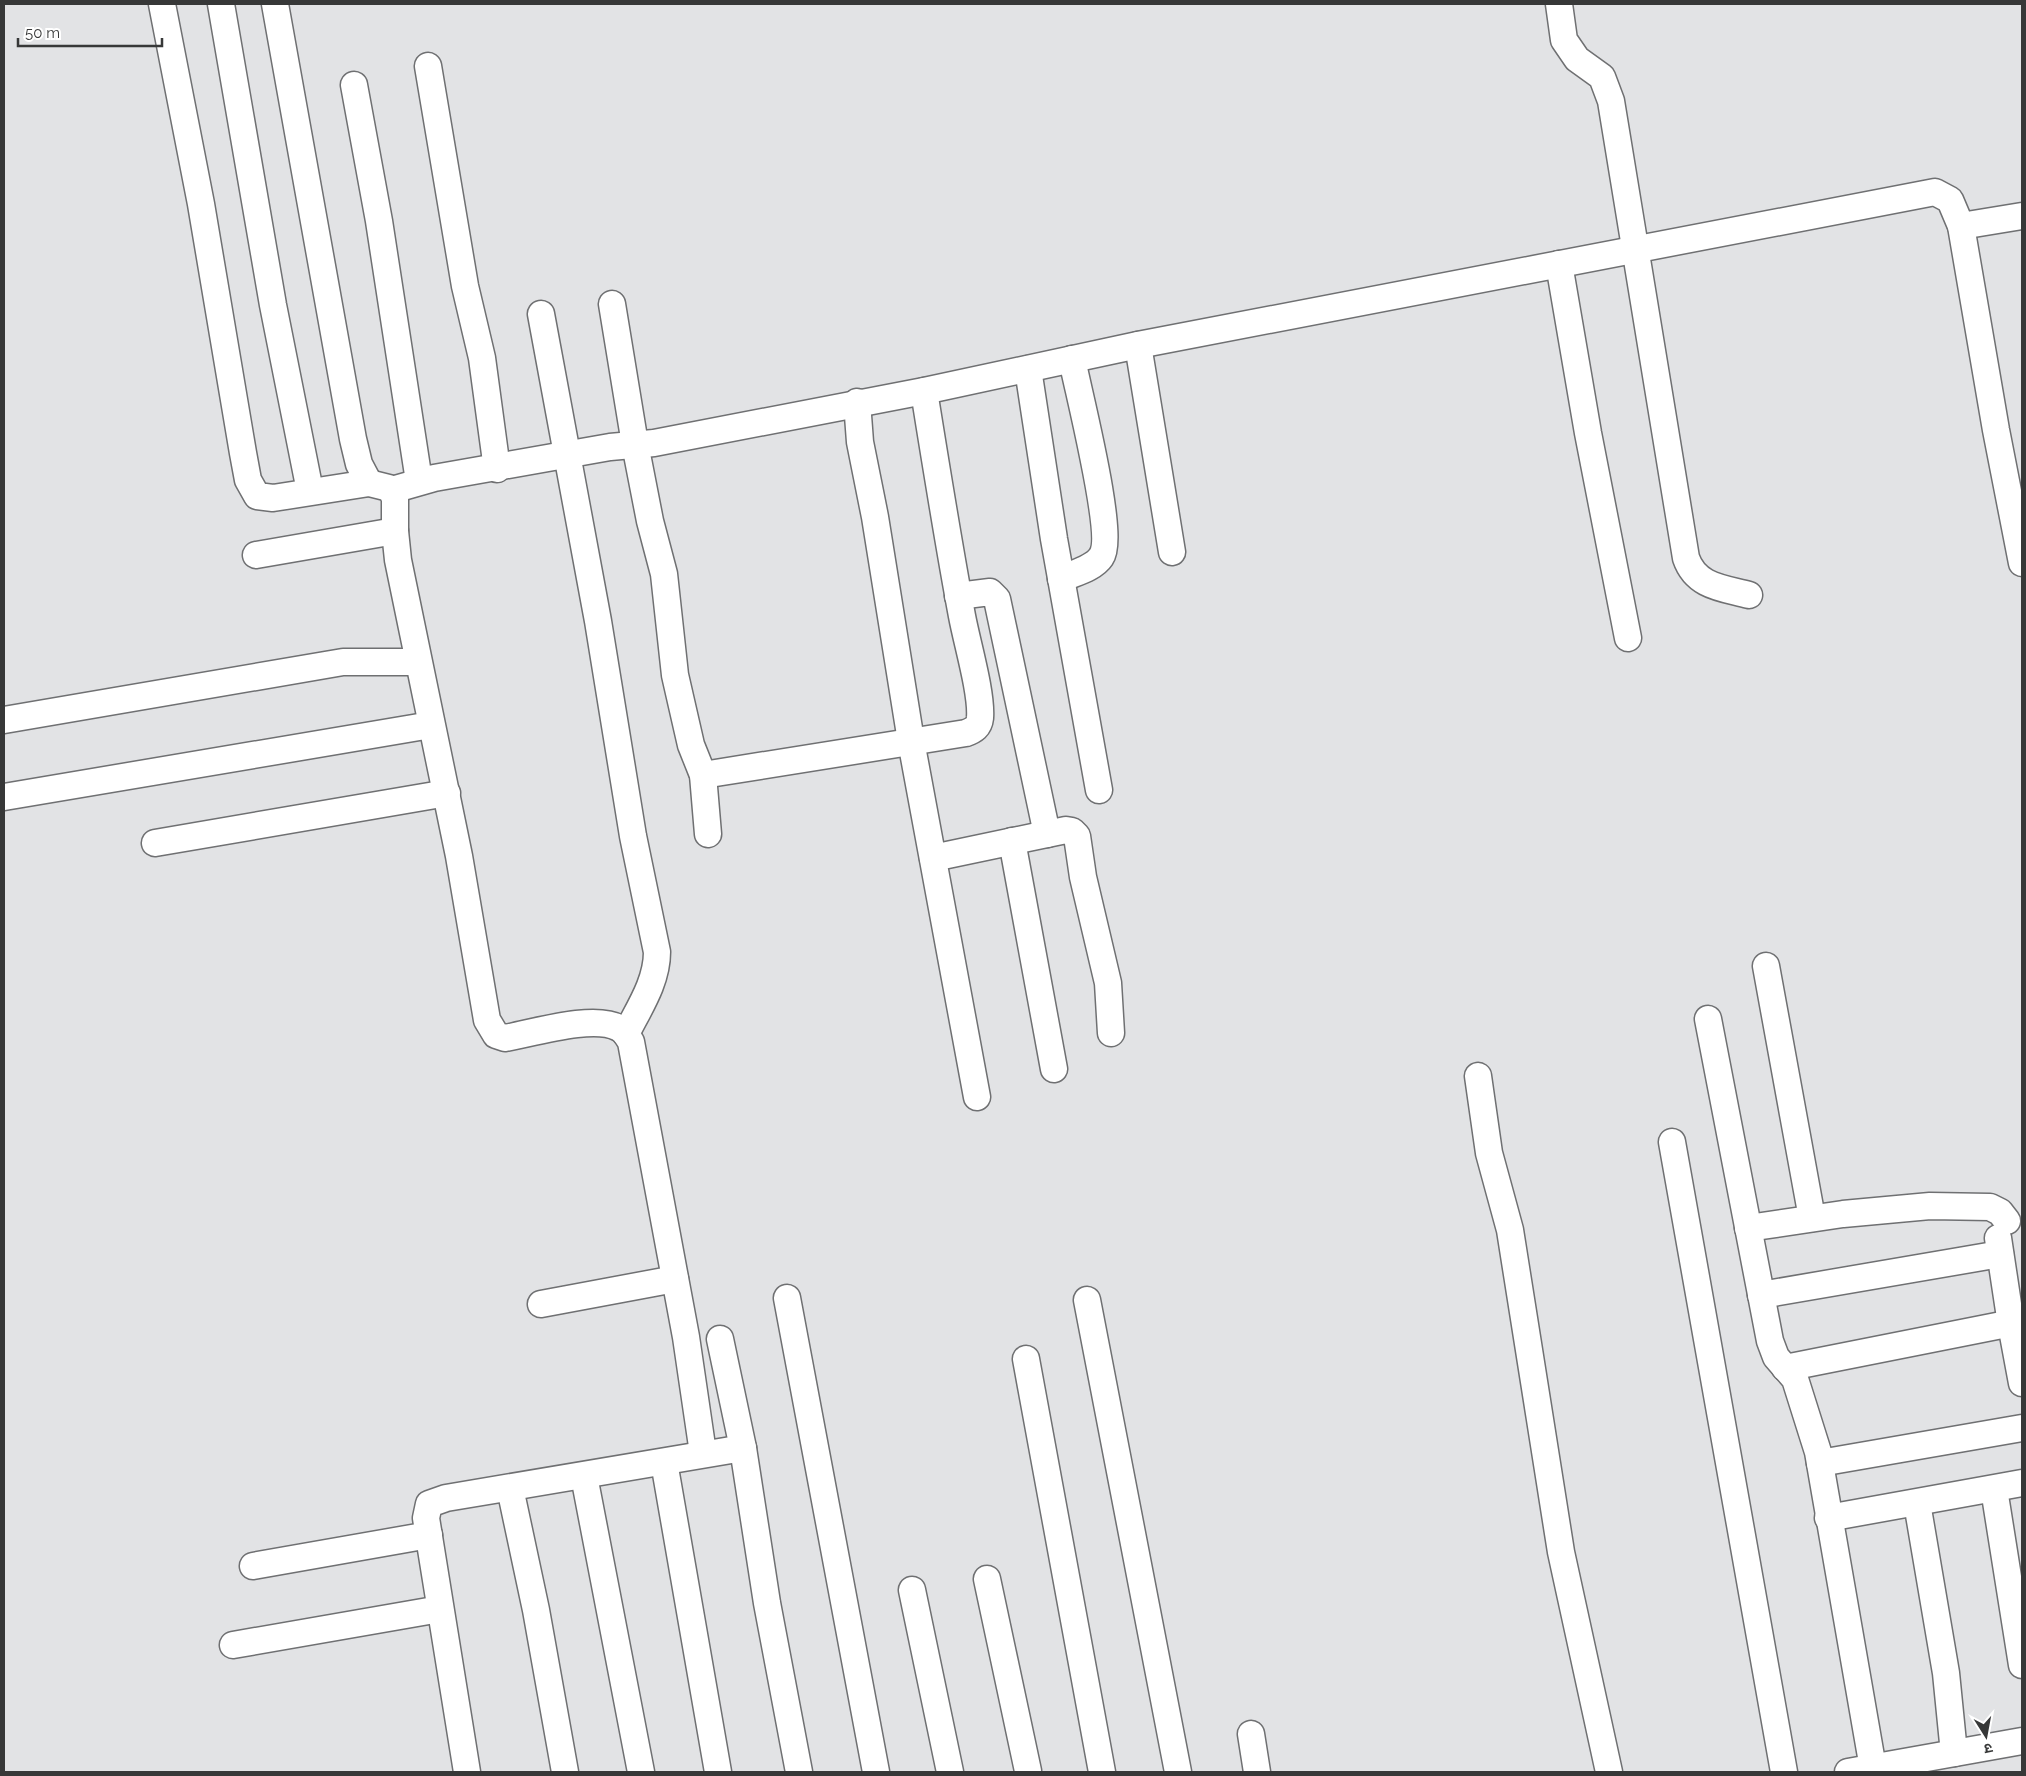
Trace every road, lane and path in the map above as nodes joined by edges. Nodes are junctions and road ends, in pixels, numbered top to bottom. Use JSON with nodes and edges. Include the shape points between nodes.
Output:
{"nodes":[{"id":1,"x":162,"y":4,"type":"edge"},
{"id":2,"x":221,"y":4,"type":"edge"},
{"id":3,"x":275,"y":4,"type":"edge"},
{"id":4,"x":1559,"y":4,"type":"edge"},
{"id":5,"x":428,"y":66,"type":"dead end"},
{"id":6,"x":354,"y":85,"type":"dead end"},
{"id":7,"x":2022,"y":216,"type":"edge"},
{"id":8,"x":1961,"y":226,"type":"junction"},
{"id":9,"x":1635,"y":250,"type":"junction"},
{"id":10,"x":1559,"y":264,"type":"junction"},
{"id":11,"x":612,"y":304,"type":"dead end"},
{"id":12,"x":541,"y":314,"type":"dead end"},
{"id":13,"x":1138,"y":345,"type":"junction"},
{"id":14,"x":1072,"y":359,"type":"junction"},
{"id":15,"x":1028,"y":369,"type":"junction"},
{"id":16,"x":924,"y":390,"type":"junction"},
{"id":17,"x":857,"y":402,"type":"junction"},
{"id":18,"x":635,"y":444,"type":"junction"},
{"id":19,"x":567,"y":455,"type":"junction"},
{"id":20,"x":497,"y":468,"type":"junction"},
{"id":21,"x":2013,"y":469,"type":"edge"},
{"id":22,"x":419,"y":482,"type":"junction"},
{"id":23,"x":380,"y":487,"type":"junction"},
{"id":24,"x":310,"y":491,"type":"junction"},
{"id":25,"x":395,"y":531,"type":"junction"},
{"id":26,"x":2021,"y":550,"type":"edge"},
{"id":27,"x":1172,"y":552,"type":"dead end"},
{"id":28,"x":256,"y":554,"type":"dead end"},
{"id":29,"x":1061,"y":579,"type":"junction"},
{"id":30,"x":1749,"y":595,"type":"dead end"},
{"id":31,"x":958,"y":596,"type":"junction"},
{"id":32,"x":1628,"y":638,"type":"dead end"},
{"id":33,"x":418,"y":662,"type":"junction"},
{"id":34,"x":4,"y":720,"type":"edge"},
{"id":35,"x":431,"y":725,"type":"junction"},
{"id":36,"x":911,"y":741,"type":"junction"},
{"id":37,"x":703,"y":774,"type":"junction"},
{"id":38,"x":1099,"y":790,"type":"dead end"},
{"id":39,"x":447,"y":793,"type":"junction"},
{"id":40,"x":4,"y":797,"type":"edge"},
{"id":41,"x":708,"y":834,"type":"dead end"},
{"id":42,"x":1047,"y":834,"type":"junction"},
{"id":43,"x":1012,"y":841,"type":"junction"},
{"id":44,"x":155,"y":843,"type":"dead end"},
{"id":45,"x":932,"y":858,"type":"junction"},
{"id":46,"x":1766,"y":966,"type":"dead end"},
{"id":47,"x":1708,"y":1019,"type":"dead end"},
{"id":48,"x":1111,"y":1033,"type":"dead end"},
{"id":49,"x":626,"y":1034,"type":"junction"},
{"id":50,"x":1054,"y":1069,"type":"dead end"},
{"id":51,"x":1478,"y":1076,"type":"dead end"},
{"id":52,"x":977,"y":1097,"type":"dead end"},
{"id":53,"x":1672,"y":1142,"type":"dead end"},
{"id":54,"x":1812,"y":1218,"type":"junction"},
{"id":55,"x":2015,"y":1219,"type":"edge"},
{"id":56,"x":1748,"y":1228,"type":"junction"},
{"id":57,"x":2008,"y":1264,"type":"edge"},
{"id":58,"x":675,"y":1280,"type":"junction"},
{"id":59,"x":1761,"y":1295,"type":"junction"},
{"id":60,"x":787,"y":1298,"type":"dead end"},
{"id":61,"x":1087,"y":1300,"type":"dead end"},
{"id":62,"x":541,"y":1304,"type":"dead end"},
{"id":63,"x":2016,"y":1323,"type":"edge"},
{"id":64,"x":720,"y":1339,"type":"dead end"},
{"id":65,"x":1026,"y":1360,"type":"dead end"},
{"id":66,"x":1785,"y":1368,"type":"junction"},
{"id":67,"x":2022,"y":1382,"type":"edge"},
{"id":68,"x":2022,"y":1428,"type":"edge"},
{"id":69,"x":743,"y":1448,"type":"junction"},
{"id":70,"x":703,"y":1453,"type":"junction"},
{"id":71,"x":664,"y":1462,"type":"junction"},
{"id":72,"x":1820,"y":1463,"type":"junction"},
{"id":73,"x":584,"y":1476,"type":"junction"},
{"id":74,"x":2022,"y":1484,"type":"edge"},
{"id":75,"x":510,"y":1488,"type":"junction"},
{"id":76,"x":1994,"y":1489,"type":"junction"},
{"id":77,"x":1917,"y":1503,"type":"junction"},
{"id":78,"x":1828,"y":1518,"type":"junction"},
{"id":79,"x":429,"y":1535,"type":"junction"},
{"id":80,"x":253,"y":1566,"type":"dead end"},
{"id":81,"x":987,"y":1579,"type":"dead end"},
{"id":82,"x":912,"y":1590,"type":"dead end"},
{"id":83,"x":440,"y":1609,"type":"junction"},
{"id":84,"x":233,"y":1646,"type":"dead end"},
{"id":85,"x":2022,"y":1665,"type":"edge"},
{"id":86,"x":1251,"y":1734,"type":"dead end"},
{"id":87,"x":2022,"y":1741,"type":"edge"},
{"id":88,"x":1954,"y":1753,"type":"junction"},
{"id":89,"x":1860,"y":1770,"type":"edge"},
{"id":90,"x":466,"y":1772,"type":"edge"},
{"id":91,"x":565,"y":1772,"type":"edge"},
{"id":92,"x":641,"y":1772,"type":"edge"},
{"id":93,"x":718,"y":1772,"type":"edge"},
{"id":94,"x":799,"y":1772,"type":"edge"},
{"id":95,"x":876,"y":1772,"type":"edge"},
{"id":96,"x":950,"y":1772,"type":"edge"},
{"id":97,"x":1031,"y":1772,"type":"edge"},
{"id":98,"x":1102,"y":1772,"type":"edge"},
{"id":99,"x":1178,"y":1772,"type":"edge"},
{"id":100,"x":1257,"y":1772,"type":"edge"},
{"id":101,"x":1609,"y":1772,"type":"edge"},
{"id":102,"x":1784,"y":1772,"type":"edge"}],
"edges":[{"from":1,"to":24,"type":"street","via":[[201,204],[248,480],[258,496],[264,498]]},
{"from":2,"to":24,"type":"street"},
{"from":3,"to":23,"type":"street","via":[[359,464]]},
{"from":4,"to":9,"type":"street","via":[[1561,28],[1570,51],[1577,60],[1602,77],[1608,88]]},
{"from":5,"to":20,"type":"street","via":[[465,286],[482,358]]},
{"from":6,"to":22,"type":"street","via":[[379,221]]},
{"from":7,"to":8,"type":"street"},
{"from":8,"to":9,"type":"street","via":[[1950,200],[1935,192]]},
{"from":8,"to":21,"type":"street"},
{"from":9,"to":10,"type":"street"},
{"from":9,"to":30,"type":"street","via":[[1689,568],[1703,582]]},
{"from":10,"to":13,"type":"street"},
{"from":10,"to":32,"type":"street"},
{"from":11,"to":18,"type":"street"},
{"from":12,"to":19,"type":"street"},
{"from":13,"to":14,"type":"street"},
{"from":13,"to":27,"type":"street"},
{"from":14,"to":15,"type":"street"},
{"from":14,"to":29,"type":"street","via":[[1102,505],[1105,548],[1092,565]]},
{"from":15,"to":16,"type":"street"},
{"from":15,"to":29,"type":"street"},
{"from":16,"to":17,"type":"street"},
{"from":16,"to":31,"type":"street"},
{"from":17,"to":18,"type":"street","via":[[654,443]]},
{"from":17,"to":36,"type":"street","via":[[860,442]]},
{"from":18,"to":19,"type":"street"},
{"from":18,"to":37,"type":"street","via":[[664,574],[675,675],[691,745]]},
{"from":19,"to":20,"type":"street"},
{"from":19,"to":49,"type":"street","via":[[633,836],[657,952],[653,978]]},
{"from":20,"to":22,"type":"street"},
{"from":21,"to":26,"type":"street"},
{"from":22,"to":23,"type":"street"},
{"from":23,"to":24,"type":"street"},
{"from":23,"to":25,"type":"street","via":[[395,497]]},
{"from":25,"to":28,"type":"street"},
{"from":25,"to":33,"type":"street"},
{"from":29,"to":38,"type":"street"},
{"from":31,"to":36,"type":"street","via":[[978,696],[978,725],[966,732]]},
{"from":31,"to":42,"type":"street","via":[[990,592],[997,599]]},
{"from":33,"to":34,"type":"street","via":[[343,662]]},
{"from":33,"to":35,"type":"street"},
{"from":35,"to":39,"type":"street"},
{"from":35,"to":40,"type":"street"},
{"from":36,"to":37,"type":"street"},
{"from":36,"to":45,"type":"street"},
{"from":37,"to":41,"type":"street"},
{"from":39,"to":44,"type":"street"},
{"from":39,"to":49,"type":"street","via":[[479,959],[487,1020],[496,1035],[505,1038],[601,1023],[620,1028]]},
{"from":42,"to":43,"type":"street"},
{"from":42,"to":48,"type":"street","via":[[1066,830],[1077,836],[1108,983]]},
{"from":43,"to":45,"type":"street"},
{"from":43,"to":50,"type":"street"},
{"from":45,"to":52,"type":"street"},
{"from":46,"to":54,"type":"street"},
{"from":47,"to":56,"type":"street"},
{"from":49,"to":58,"type":"street","via":[[635,1057]]},
{"from":51,"to":101,"type":"street","via":[[1489,1153],[1510,1230],[1561,1552]]},
{"from":53,"to":102,"type":"street"},
{"from":54,"to":55,"type":"street","via":[[1930,1206],[1976,1206],[1990,1207]]},
{"from":54,"to":56,"type":"street"},
{"from":55,"to":57,"type":"street","via":[[1998,1229]]},
{"from":56,"to":59,"type":"street"},
{"from":57,"to":59,"type":"street"},
{"from":57,"to":63,"type":"street"},
{"from":58,"to":62,"type":"street"},
{"from":58,"to":70,"type":"street"},
{"from":59,"to":66,"type":"street","via":[[1770,1340],[1776,1357]]},
{"from":60,"to":95,"type":"street"},
{"from":61,"to":99,"type":"street"},
{"from":63,"to":66,"type":"street"},
{"from":63,"to":67,"type":"street"},
{"from":64,"to":69,"type":"street"},
{"from":65,"to":98,"type":"street"},
{"from":66,"to":72,"type":"street","via":[[1795,1379]]},
{"from":68,"to":72,"type":"street"},
{"from":69,"to":70,"type":"street"},
{"from":69,"to":94,"type":"street","via":[[767,1603]]},
{"from":70,"to":71,"type":"street"},
{"from":71,"to":73,"type":"street"},
{"from":71,"to":93,"type":"street"},
{"from":72,"to":78,"type":"street"},
{"from":73,"to":75,"type":"street"},
{"from":73,"to":92,"type":"street"},
{"from":74,"to":76,"type":"street"},
{"from":75,"to":79,"type":"street","via":[[435,1500],[427,1509]]},
{"from":75,"to":91,"type":"street"},
{"from":76,"to":77,"type":"street"},
{"from":76,"to":85,"type":"street"},
{"from":77,"to":78,"type":"street"},
{"from":77,"to":88,"type":"street","via":[[1945,1666]]},
{"from":78,"to":89,"type":"street"},
{"from":79,"to":80,"type":"street"},
{"from":79,"to":83,"type":"street"},
{"from":81,"to":97,"type":"street"},
{"from":82,"to":96,"type":"street"},
{"from":83,"to":84,"type":"street"},
{"from":83,"to":90,"type":"street"},
{"from":86,"to":100,"type":"street"},
{"from":87,"to":88,"type":"street"},
{"from":88,"to":89,"type":"street"}]}
